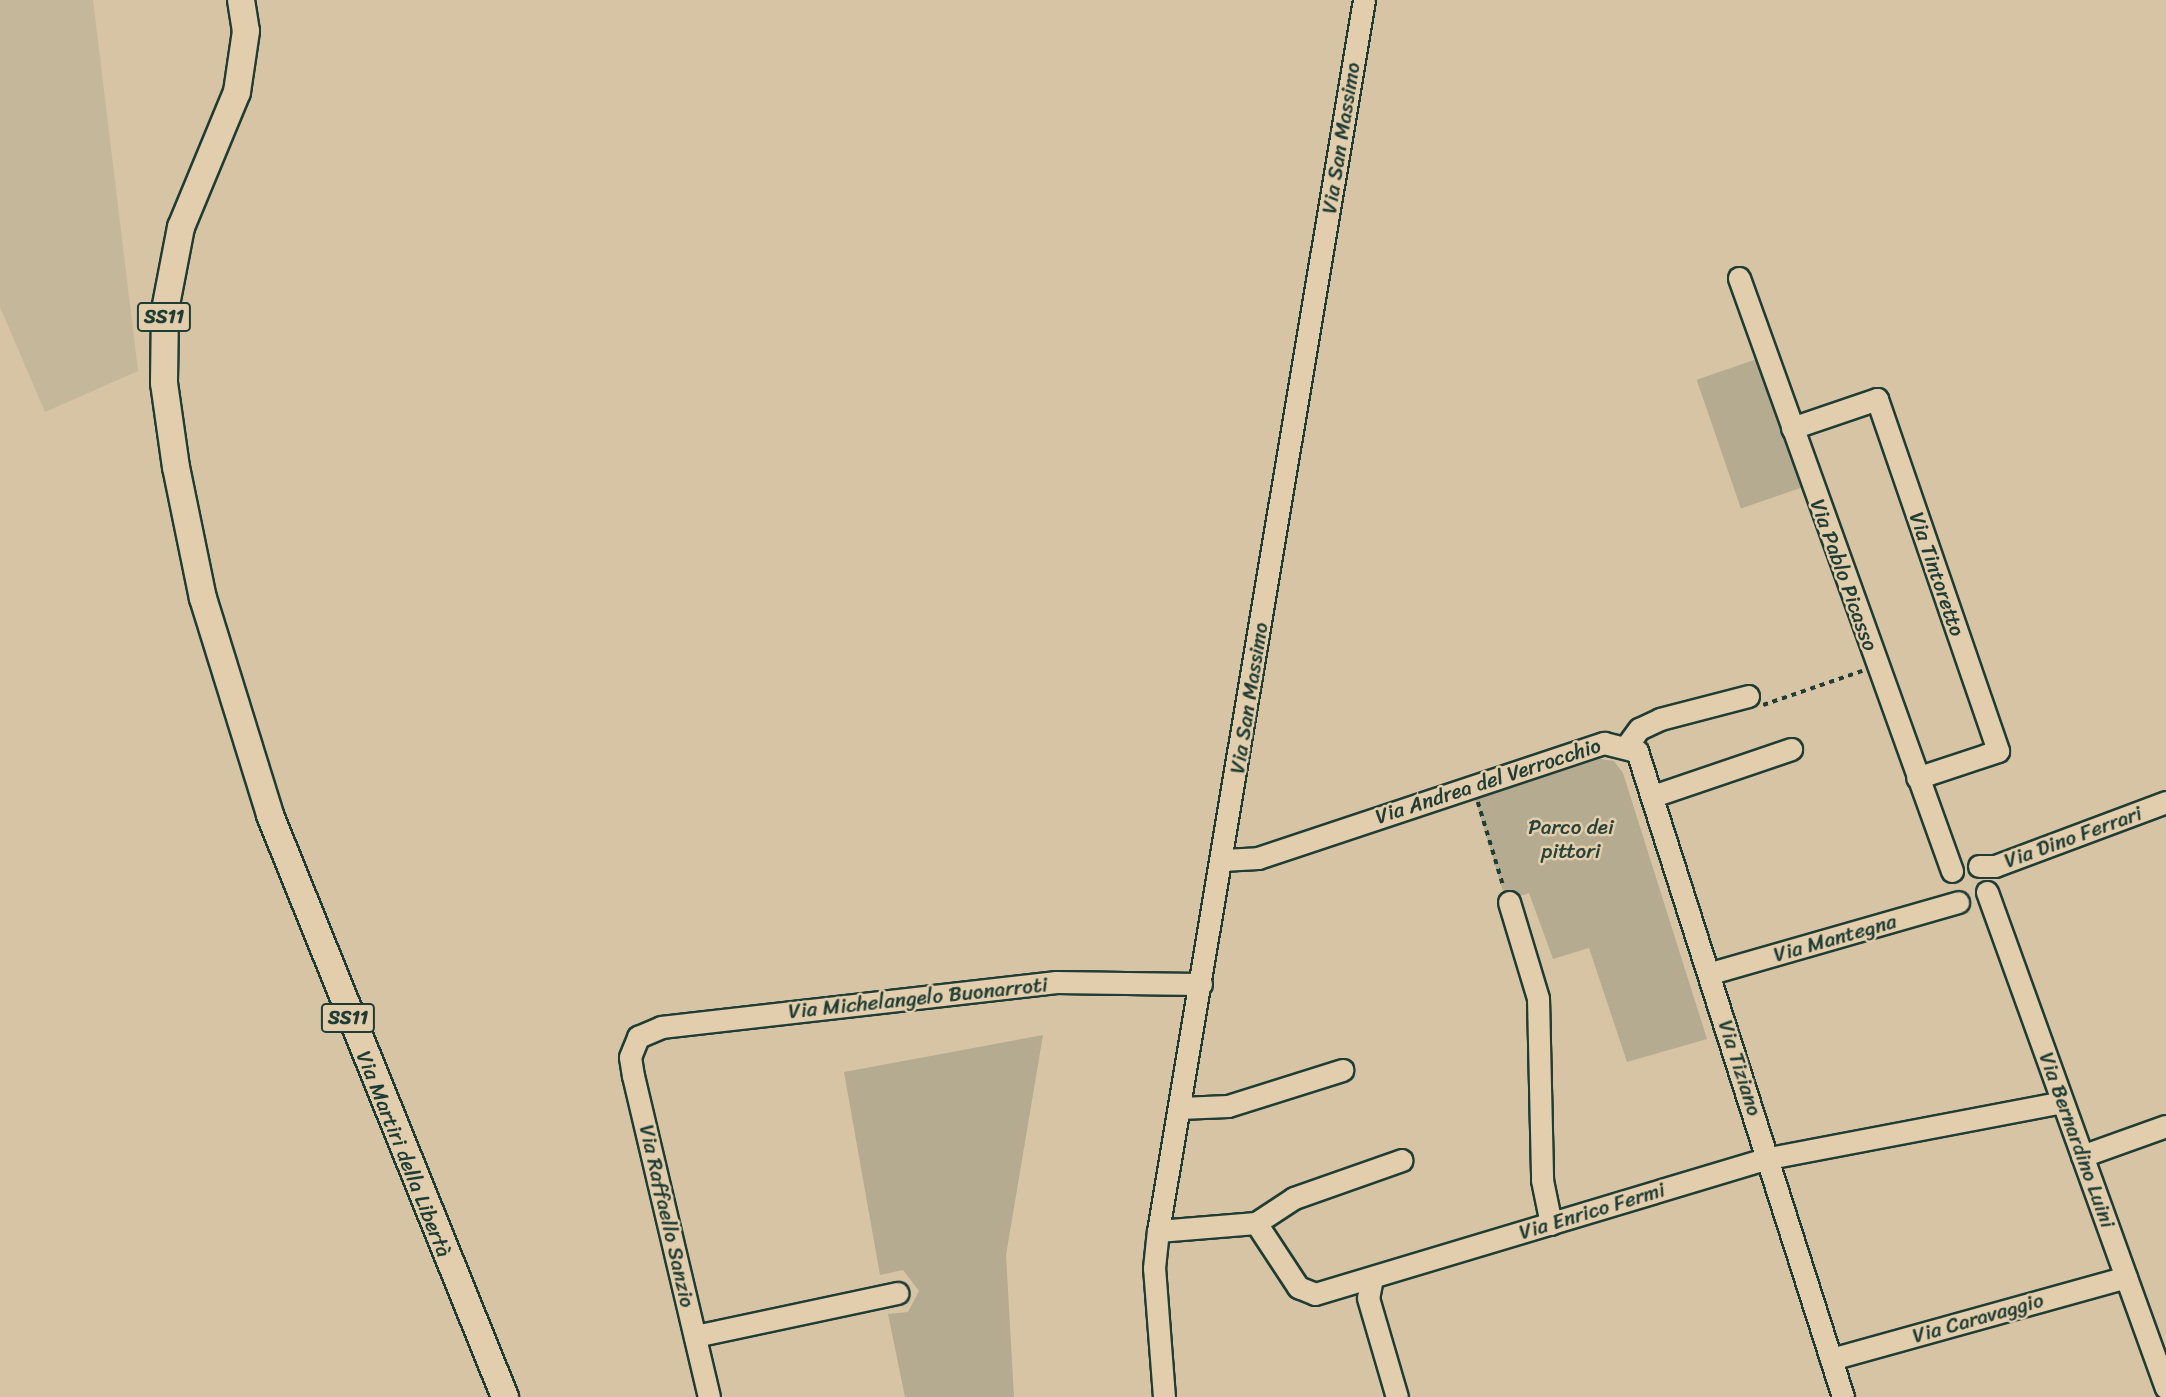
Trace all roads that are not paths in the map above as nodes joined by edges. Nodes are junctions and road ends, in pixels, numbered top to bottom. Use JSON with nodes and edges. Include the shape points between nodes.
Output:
{"nodes":[{"id":1,"x":1364,"y":0,"type":"edge"},
{"id":2,"x":244,"y":4,"type":"edge"},
{"id":3,"x":1739,"y":278,"type":"dead end"},
{"id":4,"x":1792,"y":428,"type":"junction"},
{"id":5,"x":1748,"y":696,"type":"road end"},
{"id":6,"x":1628,"y":744,"type":"junction"},
{"id":7,"x":1791,"y":750,"type":"dead end"},
{"id":8,"x":1917,"y":778,"type":"junction"},
{"id":9,"x":1653,"y":796,"type":"junction"},
{"id":10,"x":2166,"y":802,"type":"edge"},
{"id":11,"x":1222,"y":860,"type":"junction"},
{"id":12,"x":1979,"y":866,"type":"junction"},
{"id":13,"x":1952,"y":871,"type":"junction"},
{"id":14,"x":1987,"y":892,"type":"junction"},
{"id":15,"x":1958,"y":901,"type":"junction"},
{"id":16,"x":1509,"y":902,"type":"road end"},
{"id":17,"x":1710,"y":973,"type":"junction"},
{"id":18,"x":1201,"y":984,"type":"junction"},
{"id":19,"x":638,"y":1037,"type":"joint"},
{"id":20,"x":1342,"y":1070,"type":"dead end"},
{"id":21,"x":2062,"y":1101,"type":"junction"},
{"id":22,"x":1180,"y":1108,"type":"junction"},
{"id":23,"x":2166,"y":1126,"type":"edge"},
{"id":24,"x":2082,"y":1156,"type":"junction"},
{"id":25,"x":1769,"y":1158,"type":"junction"},
{"id":26,"x":1402,"y":1160,"type":"dead end"},
{"id":27,"x":1256,"y":1223,"type":"junction"},
{"id":28,"x":1551,"y":1224,"type":"junction"},
{"id":29,"x":1158,"y":1231,"type":"junction"},
{"id":30,"x":2126,"y":1277,"type":"junction"},
{"id":31,"x":1372,"y":1278,"type":"junction"},
{"id":32,"x":897,"y":1293,"type":"dead end"},
{"id":33,"x":695,"y":1336,"type":"junction"},
{"id":34,"x":1831,"y":1359,"type":"junction"},
{"id":35,"x":2166,"y":1388,"type":"edge"},
{"id":36,"x":1162,"y":1393,"type":"edge"},
{"id":37,"x":505,"y":1397,"type":"edge"},
{"id":38,"x":709,"y":1397,"type":"edge"},
{"id":39,"x":1397,"y":1397,"type":"edge"},
{"id":40,"x":1843,"y":1397,"type":"edge"}],
"edges":[{"from":1,"to":11,"type":"street","name":"Via San Massimo"},
{"from":2,"to":37,"type":"main road","name":"Via Martiri della Libertà","number":"SS11","via":[[237,92],[172,264],[162,351],[176,467],[213,631],[270,815],[334,985]]},
{"from":3,"to":4,"type":"street","name":"Via Pablo Picasso"},
{"from":4,"to":8,"type":"street","name":"Via Pablo Picasso"},
{"from":4,"to":8,"type":"street","name":"Via Tintoretto","via":[[1877,400],[1998,751]]},
{"from":5,"to":6,"type":"street","name":"Via Andrea del Verrocchio","via":[[1660,719],[1639,729]]},
{"from":6,"to":9,"type":"street","name":"Via Tiziano","via":[[1642,761]]},
{"from":6,"to":11,"type":"street","name":"Via Andrea del Verrocchio","via":[[1604,743],[1472,783],[1258,858]]},
{"from":7,"to":9,"type":"street"},
{"from":8,"to":13,"type":"street","name":"Via Pablo Picasso"},
{"from":9,"to":17,"type":"street","name":"Via Tiziano"},
{"from":10,"to":12,"type":"street","name":"Via Dino Ferrari","via":[[1995,866]]},
{"from":11,"to":18,"type":"street","name":"Via San Massimo"},
{"from":12,"to":13,"type":"street","via":[[1962,864]]},
{"from":12,"to":14,"type":"street","via":[[1988,880]]},
{"from":13,"to":15,"type":"street","via":[[1948,888]]},
{"from":14,"to":15,"type":"street","via":[[1974,903]]},
{"from":14,"to":21,"type":"street","name":"Via Bernardino Luini"},
{"from":15,"to":17,"type":"street","name":"Via Mantegna"},
{"from":16,"to":28,"type":"street","via":[[1538,998],[1542,1180]]},
{"from":17,"to":25,"type":"street","name":"Via Tiziano"},
{"from":18,"to":19,"type":"street","name":"Via Michelangelo Buonarroti","via":[[1056,982],[661,1027]]},
{"from":18,"to":22,"type":"street","name":"Via San Massimo"},
{"from":19,"to":33,"type":"street","name":"Via Raffaello Sanzio","via":[[630,1056]]},
{"from":20,"to":22,"type":"street","via":[[1228,1106]]},
{"from":21,"to":24,"type":"street","name":"Via Bernardino Luini"},
{"from":21,"to":25,"type":"street","name":"Via Enrico Fermi"},
{"from":22,"to":29,"type":"street","name":"Via San Massimo"},
{"from":23,"to":24,"type":"street"},
{"from":24,"to":30,"type":"street","name":"Via Bernardino Luini"},
{"from":25,"to":28,"type":"street","name":"Via Enrico Fermi"},
{"from":25,"to":34,"type":"street","name":"Via Tiziano"},
{"from":26,"to":27,"type":"street","via":[[1294,1198]]},
{"from":27,"to":29,"type":"street"},
{"from":27,"to":31,"type":"street","name":"Via Enrico Fermi","via":[[1305,1293]]},
{"from":28,"to":31,"type":"street","name":"Via Enrico Fermi"},
{"from":29,"to":36,"type":"street","name":"Via San Massimo","via":[[1154,1268]]},
{"from":30,"to":34,"type":"street","name":"Via Caravaggio"},
{"from":30,"to":35,"type":"street","name":"Via Bernardino Luini"},
{"from":31,"to":39,"type":"street","via":[[1368,1298]]},
{"from":32,"to":33,"type":"street"},
{"from":33,"to":38,"type":"street","name":"Via Raffaello Sanzio"},
{"from":34,"to":40,"type":"street","name":"Via Tiziano"}]}
